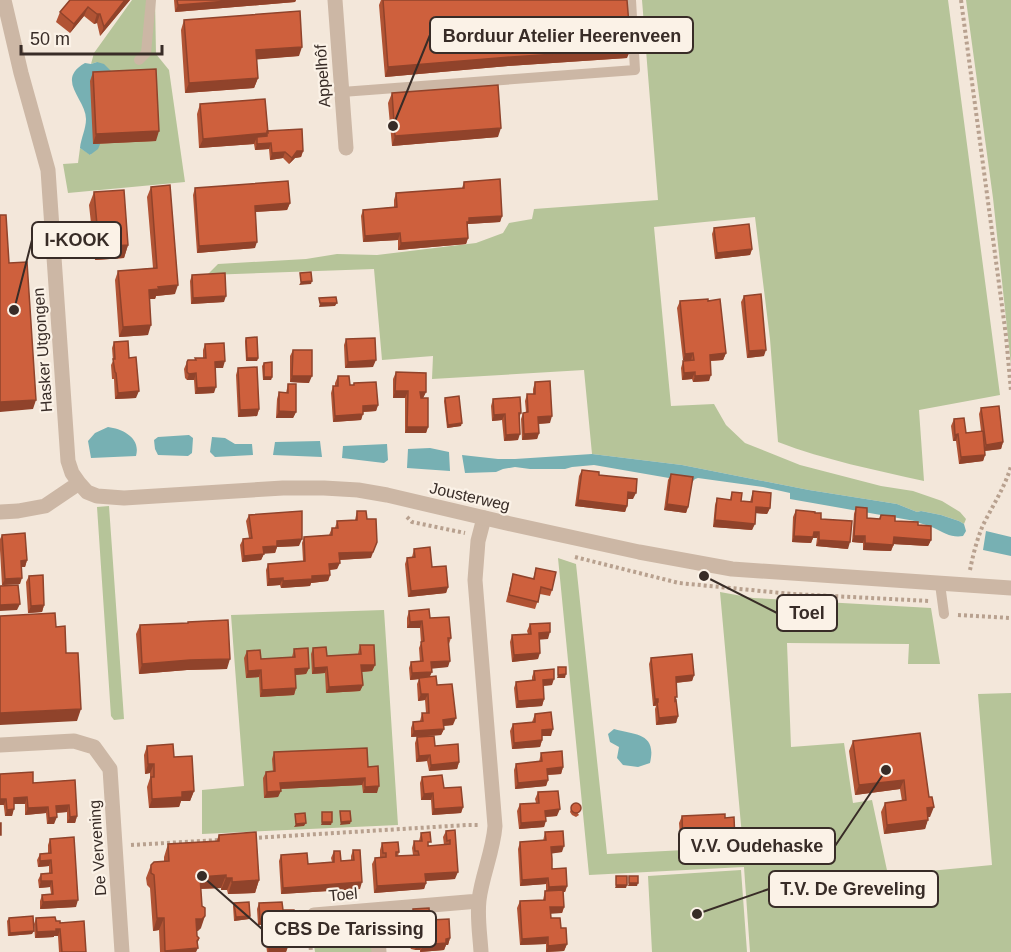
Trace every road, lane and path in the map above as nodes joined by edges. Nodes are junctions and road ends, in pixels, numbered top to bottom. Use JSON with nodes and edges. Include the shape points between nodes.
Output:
{"nodes":[{"id":1,"x":4,"y":0,"type":"edge"},
{"id":2,"x":151,"y":0,"type":"edge"},
{"id":3,"x":335,"y":0,"type":"edge"},
{"id":4,"x":631,"y":0,"type":"edge"},
{"id":5,"x":961,"y":0,"type":"edge"},
{"id":6,"x":139,"y":60,"type":"dead end"},
{"id":7,"x":342,"y":92,"type":"junction"},
{"id":8,"x":346,"y":148,"type":"dead end"},
{"id":9,"x":1011,"y":391,"type":"edge"},
{"id":10,"x":1011,"y":465,"type":"edge"},
{"id":11,"x":79,"y":483,"type":"junction"},
{"id":12,"x":0,"y":512,"type":"edge"},
{"id":13,"x":484,"y":518,"type":"junction"},
{"id":14,"x":940,"y":584,"type":"junction"},
{"id":15,"x":967,"y":586,"type":"junction"},
{"id":16,"x":1011,"y":588,"type":"edge"},
{"id":17,"x":944,"y":614,"type":"joint"},
{"id":18,"x":1011,"y":618,"type":"edge"},
{"id":19,"x":0,"y":745,"type":"edge"},
{"id":20,"x":495,"y":826,"type":"junction"},
{"id":21,"x":244,"y":838,"type":"edge"},
{"id":22,"x":221,"y":840,"type":"edge"},
{"id":23,"x":115,"y":846,"type":"junction"},
{"id":24,"x":479,"y":901,"type":"junction"},
{"id":25,"x":376,"y":910,"type":"junction"},
{"id":26,"x":314,"y":915,"type":"dead end"},
{"id":27,"x":122,"y":952,"type":"edge"},
{"id":28,"x":379,"y":952,"type":"edge"},
{"id":29,"x":481,"y":952,"type":"edge"}],
"edges":[{"from":1,"to":11,"type":"street","name":"Hasker Utgongen","via":[[48,170],[68,461]]},
{"from":2,"to":6,"type":"lane","via":[[147,53]]},
{"from":3,"to":7,"type":"street","name":"Appelhôf"},
{"from":4,"to":7,"type":"lane","via":[[635,70]]},
{"from":5,"to":9,"type":"path"},
{"from":7,"to":8,"type":"street","name":"Appelhôf"},
{"from":10,"to":15,"type":"path","via":[[1008,479],[982,527]]},
{"from":11,"to":12,"type":"street","via":[[45,506]]},
{"from":11,"to":13,"type":"street","name":"Jousterweg","via":[[87,492],[124,498],[324,488],[387,495]]},
{"from":13,"to":14,"type":"street","name":"Jousterweg","via":[[732,569]]},
{"from":13,"to":20,"type":"street","via":[[477,541],[474,580]]},
{"from":14,"to":15,"type":"street","name":"Jousterweg"},
{"from":14,"to":17,"type":"lane"},
{"from":15,"to":16,"type":"street","name":"Jousterweg"},
{"from":17,"to":18,"type":"path"},
{"from":19,"to":23,"type":"street","name":"De Vervening","via":[[74,741],[94,747],[110,769]]},
{"from":20,"to":21,"type":"path"},
{"from":20,"to":24,"type":"street"},
{"from":22,"to":23,"type":"path"},
{"from":23,"to":27,"type":"street","name":"De Vervening"},
{"from":24,"to":25,"type":"street","name":"Toel"},
{"from":24,"to":29,"type":"street"},
{"from":25,"to":26,"type":"street","name":"Toel"},
{"from":25,"to":28,"type":"street","name":"Toel"}]}
